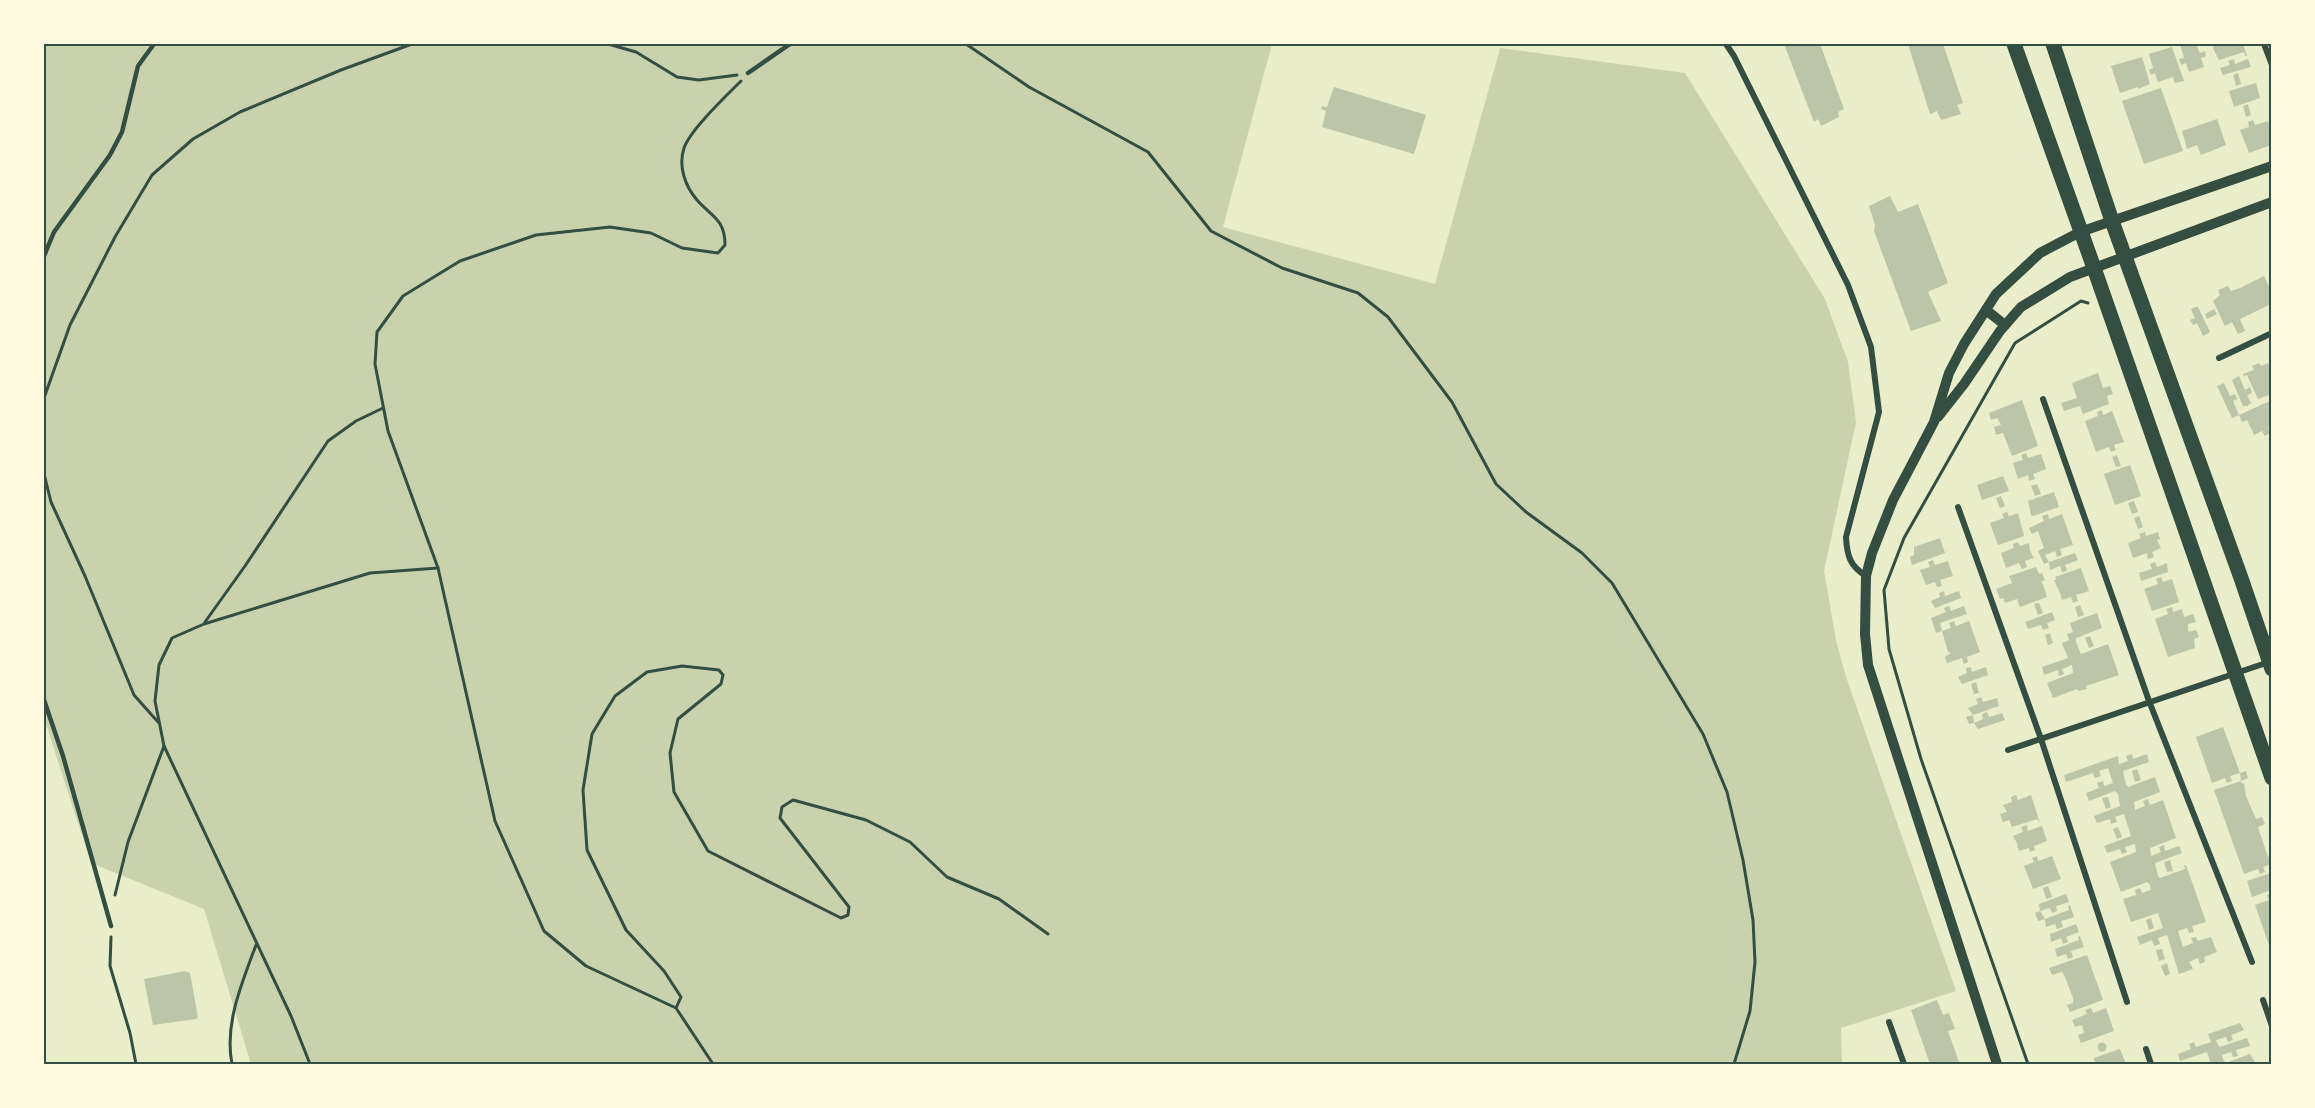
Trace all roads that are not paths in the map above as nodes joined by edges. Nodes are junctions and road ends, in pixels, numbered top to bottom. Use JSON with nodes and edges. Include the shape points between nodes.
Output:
{"nodes":[{"id":1,"x":154,"y":44,"type":"edge"},
{"id":2,"x":790,"y":44,"type":"edge"},
{"id":3,"x":1726,"y":44,"type":"edge"},
{"id":4,"x":2014,"y":44,"type":"edge"},
{"id":5,"x":2053,"y":44,"type":"edge"},
{"id":6,"x":2264,"y":44,"type":"edge"},
{"id":7,"x":2271,"y":65,"type":"edge"},
{"id":8,"x":748,"y":73,"type":"road end"},
{"id":9,"x":2271,"y":166,"type":"edge"},
{"id":10,"x":2271,"y":202,"type":"edge"},
{"id":11,"x":2112,"y":221,"type":"junction"},
{"id":12,"x":2080,"y":232,"type":"junction"},
{"id":13,"x":44,"y":256,"type":"edge"},
{"id":14,"x":2124,"y":256,"type":"junction"},
{"id":15,"x":2094,"y":268,"type":"junction"},
{"id":16,"x":1986,"y":310,"type":"junction"},
{"id":17,"x":2005,"y":325,"type":"junction"},
{"id":18,"x":2271,"y":333,"type":"edge"},
{"id":19,"x":2219,"y":358,"type":"dead end"},
{"id":20,"x":2043,"y":399,"type":"dead end"},
{"id":21,"x":1934,"y":422,"type":"junction"},
{"id":22,"x":1958,"y":507,"type":"dead end"},
{"id":23,"x":1866,"y":576,"type":"junction"},
{"id":24,"x":2270,"y":666,"type":"edge"},
{"id":25,"x":2235,"y":674,"type":"junction"},
{"id":26,"x":44,"y":700,"type":"edge"},
{"id":27,"x":2149,"y":701,"type":"junction"},
{"id":28,"x":2041,"y":739,"type":"junction"},
{"id":29,"x":2008,"y":750,"type":"dead end"},
{"id":30,"x":2271,"y":778,"type":"edge"},
{"id":31,"x":111,"y":926,"type":"road end"},
{"id":32,"x":2252,"y":962,"type":"dead end"},
{"id":33,"x":2263,"y":1000,"type":"dead end"},
{"id":34,"x":2127,"y":1002,"type":"dead end"},
{"id":35,"x":1889,"y":1022,"type":"dead end"},
{"id":36,"x":2271,"y":1026,"type":"edge"},
{"id":37,"x":2146,"y":1049,"type":"dead end"},
{"id":38,"x":1904,"y":1065,"type":"edge"},
{"id":39,"x":1997,"y":1065,"type":"edge"},
{"id":40,"x":2151,"y":1065,"type":"edge"}],
"edges":[{"from":1,"to":13,"type":"lane","via":[[138,66],[118,140],[54,232]]},
{"from":2,"to":8,"type":"lane"},
{"from":3,"to":23,"type":"street","via":[[1848,285],[1871,347],[1879,412],[1846,537],[1847,556],[1855,569]]},
{"from":4,"to":12,"type":"main road"},
{"from":5,"to":11,"type":"main road"},
{"from":6,"to":7,"type":"street"},
{"from":9,"to":11,"type":"street"},
{"from":10,"to":14,"type":"street"},
{"from":11,"to":12,"type":"street"},
{"from":11,"to":14,"type":"main road"},
{"from":12,"to":15,"type":"main road"},
{"from":12,"to":16,"type":"street","via":[[2040,253],[1996,294]]},
{"from":14,"to":15,"type":"street"},
{"from":14,"to":24,"type":"main road"},
{"from":15,"to":17,"type":"street","via":[[2070,277],[2021,307]]},
{"from":15,"to":25,"type":"main road"},
{"from":16,"to":17,"type":"street"},
{"from":16,"to":21,"type":"street","via":[[1950,373]]},
{"from":17,"to":21,"type":"street"},
{"from":18,"to":19,"type":"street"},
{"from":20,"to":27,"type":"street"},
{"from":21,"to":23,"type":"street","via":[[1893,500]]},
{"from":22,"to":28,"type":"street"},
{"from":23,"to":39,"type":"street","via":[[1868,665]]},
{"from":24,"to":25,"type":"street"},
{"from":25,"to":27,"type":"street"},
{"from":25,"to":30,"type":"main road"},
{"from":26,"to":31,"type":"lane"},
{"from":27,"to":28,"type":"street"},
{"from":27,"to":32,"type":"street"},
{"from":28,"to":29,"type":"street"},
{"from":28,"to":34,"type":"street"},
{"from":33,"to":36,"type":"street"},
{"from":35,"to":38,"type":"street"},
{"from":37,"to":40,"type":"street"}]}
